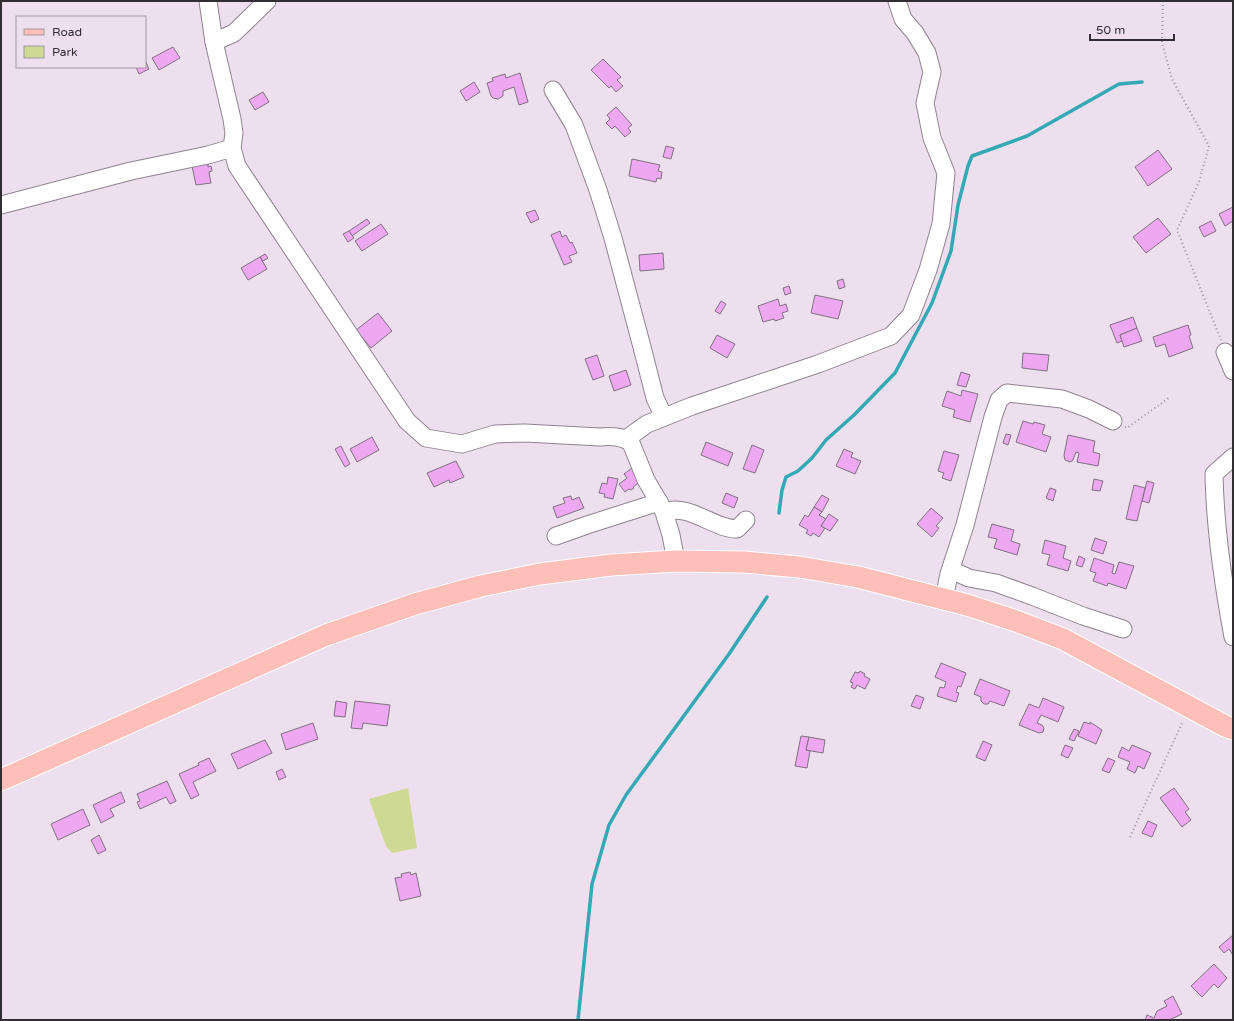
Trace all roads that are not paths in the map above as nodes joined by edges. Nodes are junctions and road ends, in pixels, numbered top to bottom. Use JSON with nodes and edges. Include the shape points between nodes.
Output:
{"nodes":[{"id":1,"x":208,"y":1,"type":"edge"},
{"id":2,"x":267,"y":1,"type":"edge"},
{"id":3,"x":897,"y":1,"type":"edge"},
{"id":4,"x":214,"y":42,"type":"junction"},
{"id":5,"x":553,"y":90,"type":"dead end"},
{"id":6,"x":232,"y":148,"type":"junction"},
{"id":7,"x":1,"y":206,"type":"edge"},
{"id":8,"x":1225,"y":352,"type":"road end"},
{"id":9,"x":1233,"y":371,"type":"edge"},
{"id":10,"x":664,"y":417,"type":"junction"},
{"id":11,"x":1113,"y":421,"type":"road end"},
{"id":12,"x":626,"y":439,"type":"junction"},
{"id":13,"x":1233,"y":457,"type":"edge"},
{"id":14,"x":662,"y":507,"type":"junction"},
{"id":15,"x":746,"y":520,"type":"dead end"},
{"id":16,"x":556,"y":536,"type":"dead end"},
{"id":17,"x":676,"y":561,"type":"junction"},
{"id":18,"x":951,"y":570,"type":"junction"},
{"id":19,"x":944,"y":599,"type":"junction"},
{"id":20,"x":1123,"y":629,"type":"dead end"},
{"id":21,"x":1233,"y":637,"type":"edge"},
{"id":22,"x":1233,"y":729,"type":"edge"},
{"id":23,"x":1,"y":780,"type":"edge"}],
"edges":[{"from":1,"to":4,"type":"street"},
{"from":2,"to":4,"type":"street","via":[[234,33]]},
{"from":3,"to":10,"type":"street","via":[[903,19],[927,53],[932,72],[925,103],[932,138],[946,173],[941,224],[928,270],[911,315],[891,336]]},
{"from":4,"to":6,"type":"street","via":[[232,119]]},
{"from":5,"to":10,"type":"street","via":[[574,125],[598,190],[655,398]]},
{"from":6,"to":7,"type":"street"},
{"from":6,"to":12,"type":"street","via":[[237,166],[320,291],[407,421],[426,438],[462,444],[495,434],[525,433],[612,436]]},
{"from":8,"to":9,"type":"street"},
{"from":10,"to":12,"type":"street","via":[[647,424]]},
{"from":11,"to":18,"type":"street","via":[[1062,399],[1007,392],[999,400],[993,417]]},
{"from":12,"to":14,"type":"street","via":[[631,444],[646,480]]},
{"from":13,"to":21,"type":"street","via":[[1214,474],[1214,497],[1221,572]]},
{"from":14,"to":15,"type":"street","via":[[686,512],[729,529],[737,529]]},
{"from":14,"to":16,"type":"street"},
{"from":14,"to":17,"type":"street"},
{"from":17,"to":19,"type":"main road","via":[[744,562],[799,567],[858,577]]},
{"from":17,"to":23,"type":"main road","via":[[611,565],[540,574],[414,604],[326,635]]},
{"from":18,"to":19,"type":"street"},
{"from":18,"to":20,"type":"street","via":[[969,578],[996,583]]},
{"from":19,"to":22,"type":"main road","via":[[1016,621],[1063,639]]}]}
